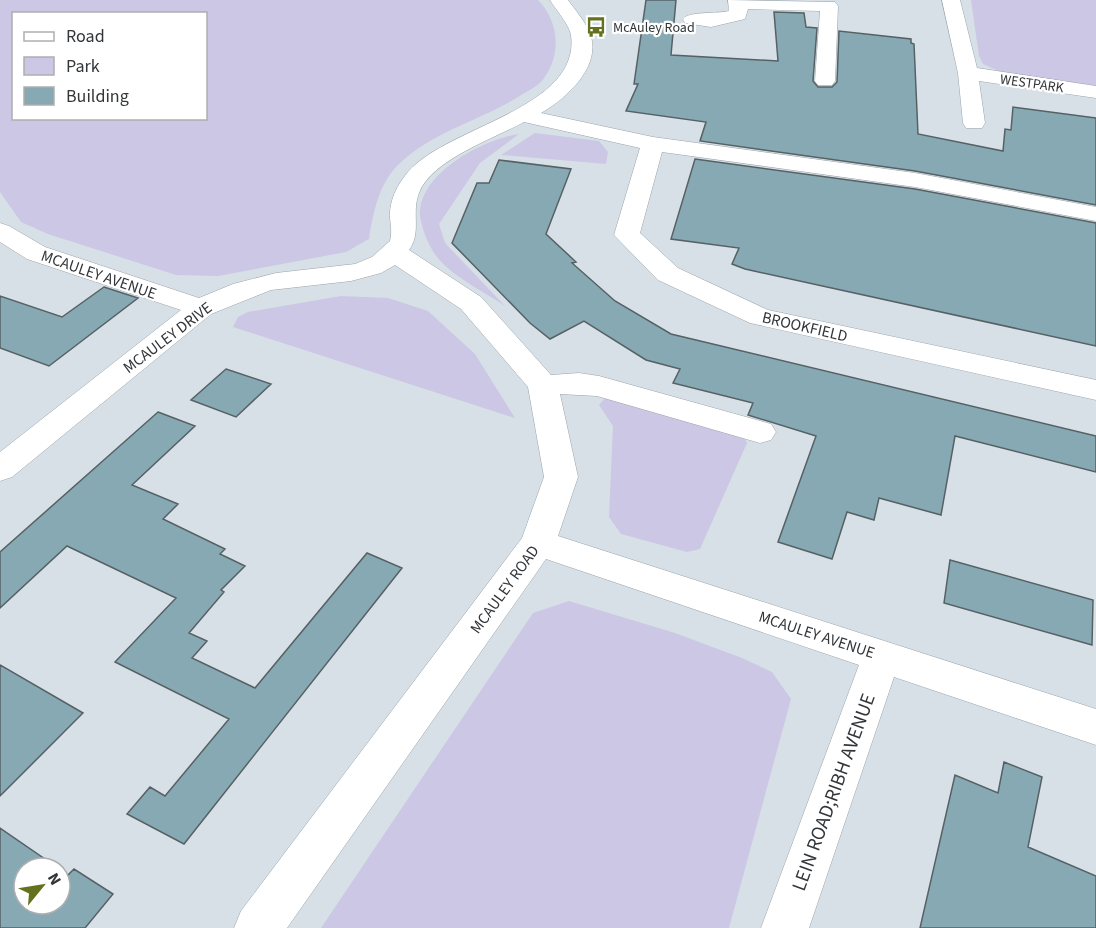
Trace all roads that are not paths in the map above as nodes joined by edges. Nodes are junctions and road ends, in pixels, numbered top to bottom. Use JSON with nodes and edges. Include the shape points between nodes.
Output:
{"nodes":[{"id":1,"x":560,"y":0,"type":"edge"},
{"id":2,"x":951,"y":0,"type":"edge"},
{"id":3,"x":738,"y":1,"type":"edge"},
{"id":4,"x":692,"y":20,"type":"dead end"},
{"id":5,"x":968,"y":73,"type":"junction"},
{"id":6,"x":825,"y":81,"type":"dead end"},
{"id":7,"x":1096,"y":92,"type":"edge"},
{"id":8,"x":522,"y":115,"type":"junction"},
{"id":9,"x":974,"y":123,"type":"dead end"},
{"id":10,"x":653,"y":144,"type":"junction"},
{"id":11,"x":1096,"y":214,"type":"edge"},
{"id":12,"x":0,"y":231,"type":"edge"},
{"id":13,"x":394,"y":252,"type":"junction"},
{"id":14,"x":201,"y":308,"type":"junction"},
{"id":15,"x":543,"y":385,"type":"junction"},
{"id":16,"x":1096,"y":390,"type":"edge"},
{"id":17,"x":760,"y":432,"type":"dead end"},
{"id":18,"x":0,"y":469,"type":"edge"},
{"id":19,"x":538,"y":543,"type":"junction"},
{"id":20,"x":882,"y":655,"type":"junction"},
{"id":21,"x":1096,"y":727,"type":"edge"},
{"id":22,"x":258,"y":928,"type":"edge"},
{"id":23,"x":784,"y":928,"type":"edge"}],
"edges":[{"from":1,"to":8,"type":"street","via":[[580,28],[584,47],[568,83],[546,102]]},
{"from":2,"to":5,"type":"street"},
{"from":3,"to":4,"type":"street","via":[[738,15],[711,21]]},
{"from":3,"to":6,"type":"street","via":[[829,6]]},
{"from":5,"to":7,"type":"street","name":"WESTPARK"},
{"from":5,"to":9,"type":"street"},
{"from":8,"to":10,"type":"street"},
{"from":8,"to":13,"type":"street","via":[[468,141],[420,172],[408,189],[403,208],[405,236]]},
{"from":10,"to":11,"type":"street","via":[[915,180]]},
{"from":10,"to":16,"type":"street","name":"BROOKFIELD","via":[[627,235],[668,274],[760,316]]},
{"from":12,"to":14,"type":"street","name":"MCAULEY AVENUE","via":[[36,253]]},
{"from":13,"to":14,"type":"street","name":"MCAULEY DRIVE","via":[[374,267],[286,279],[231,293]]},
{"from":13,"to":15,"type":"street","via":[[471,303]]},
{"from":14,"to":18,"type":"street","name":"MCAULEY DRIVE"},
{"from":15,"to":17,"type":"street","via":[[599,386]]},
{"from":15,"to":19,"type":"street","name":"MCAULEY ROAD","via":[[561,477]]},
{"from":19,"to":20,"type":"street","name":"MCAULEY AVENUE"},
{"from":19,"to":22,"type":"street","name":"MCAULEY ROAD"},
{"from":20,"to":21,"type":"street","name":"MCAULEY AVENUE"},
{"from":20,"to":23,"type":"street","name":"LEIN ROAD;RIBH AVENUE"}]}
